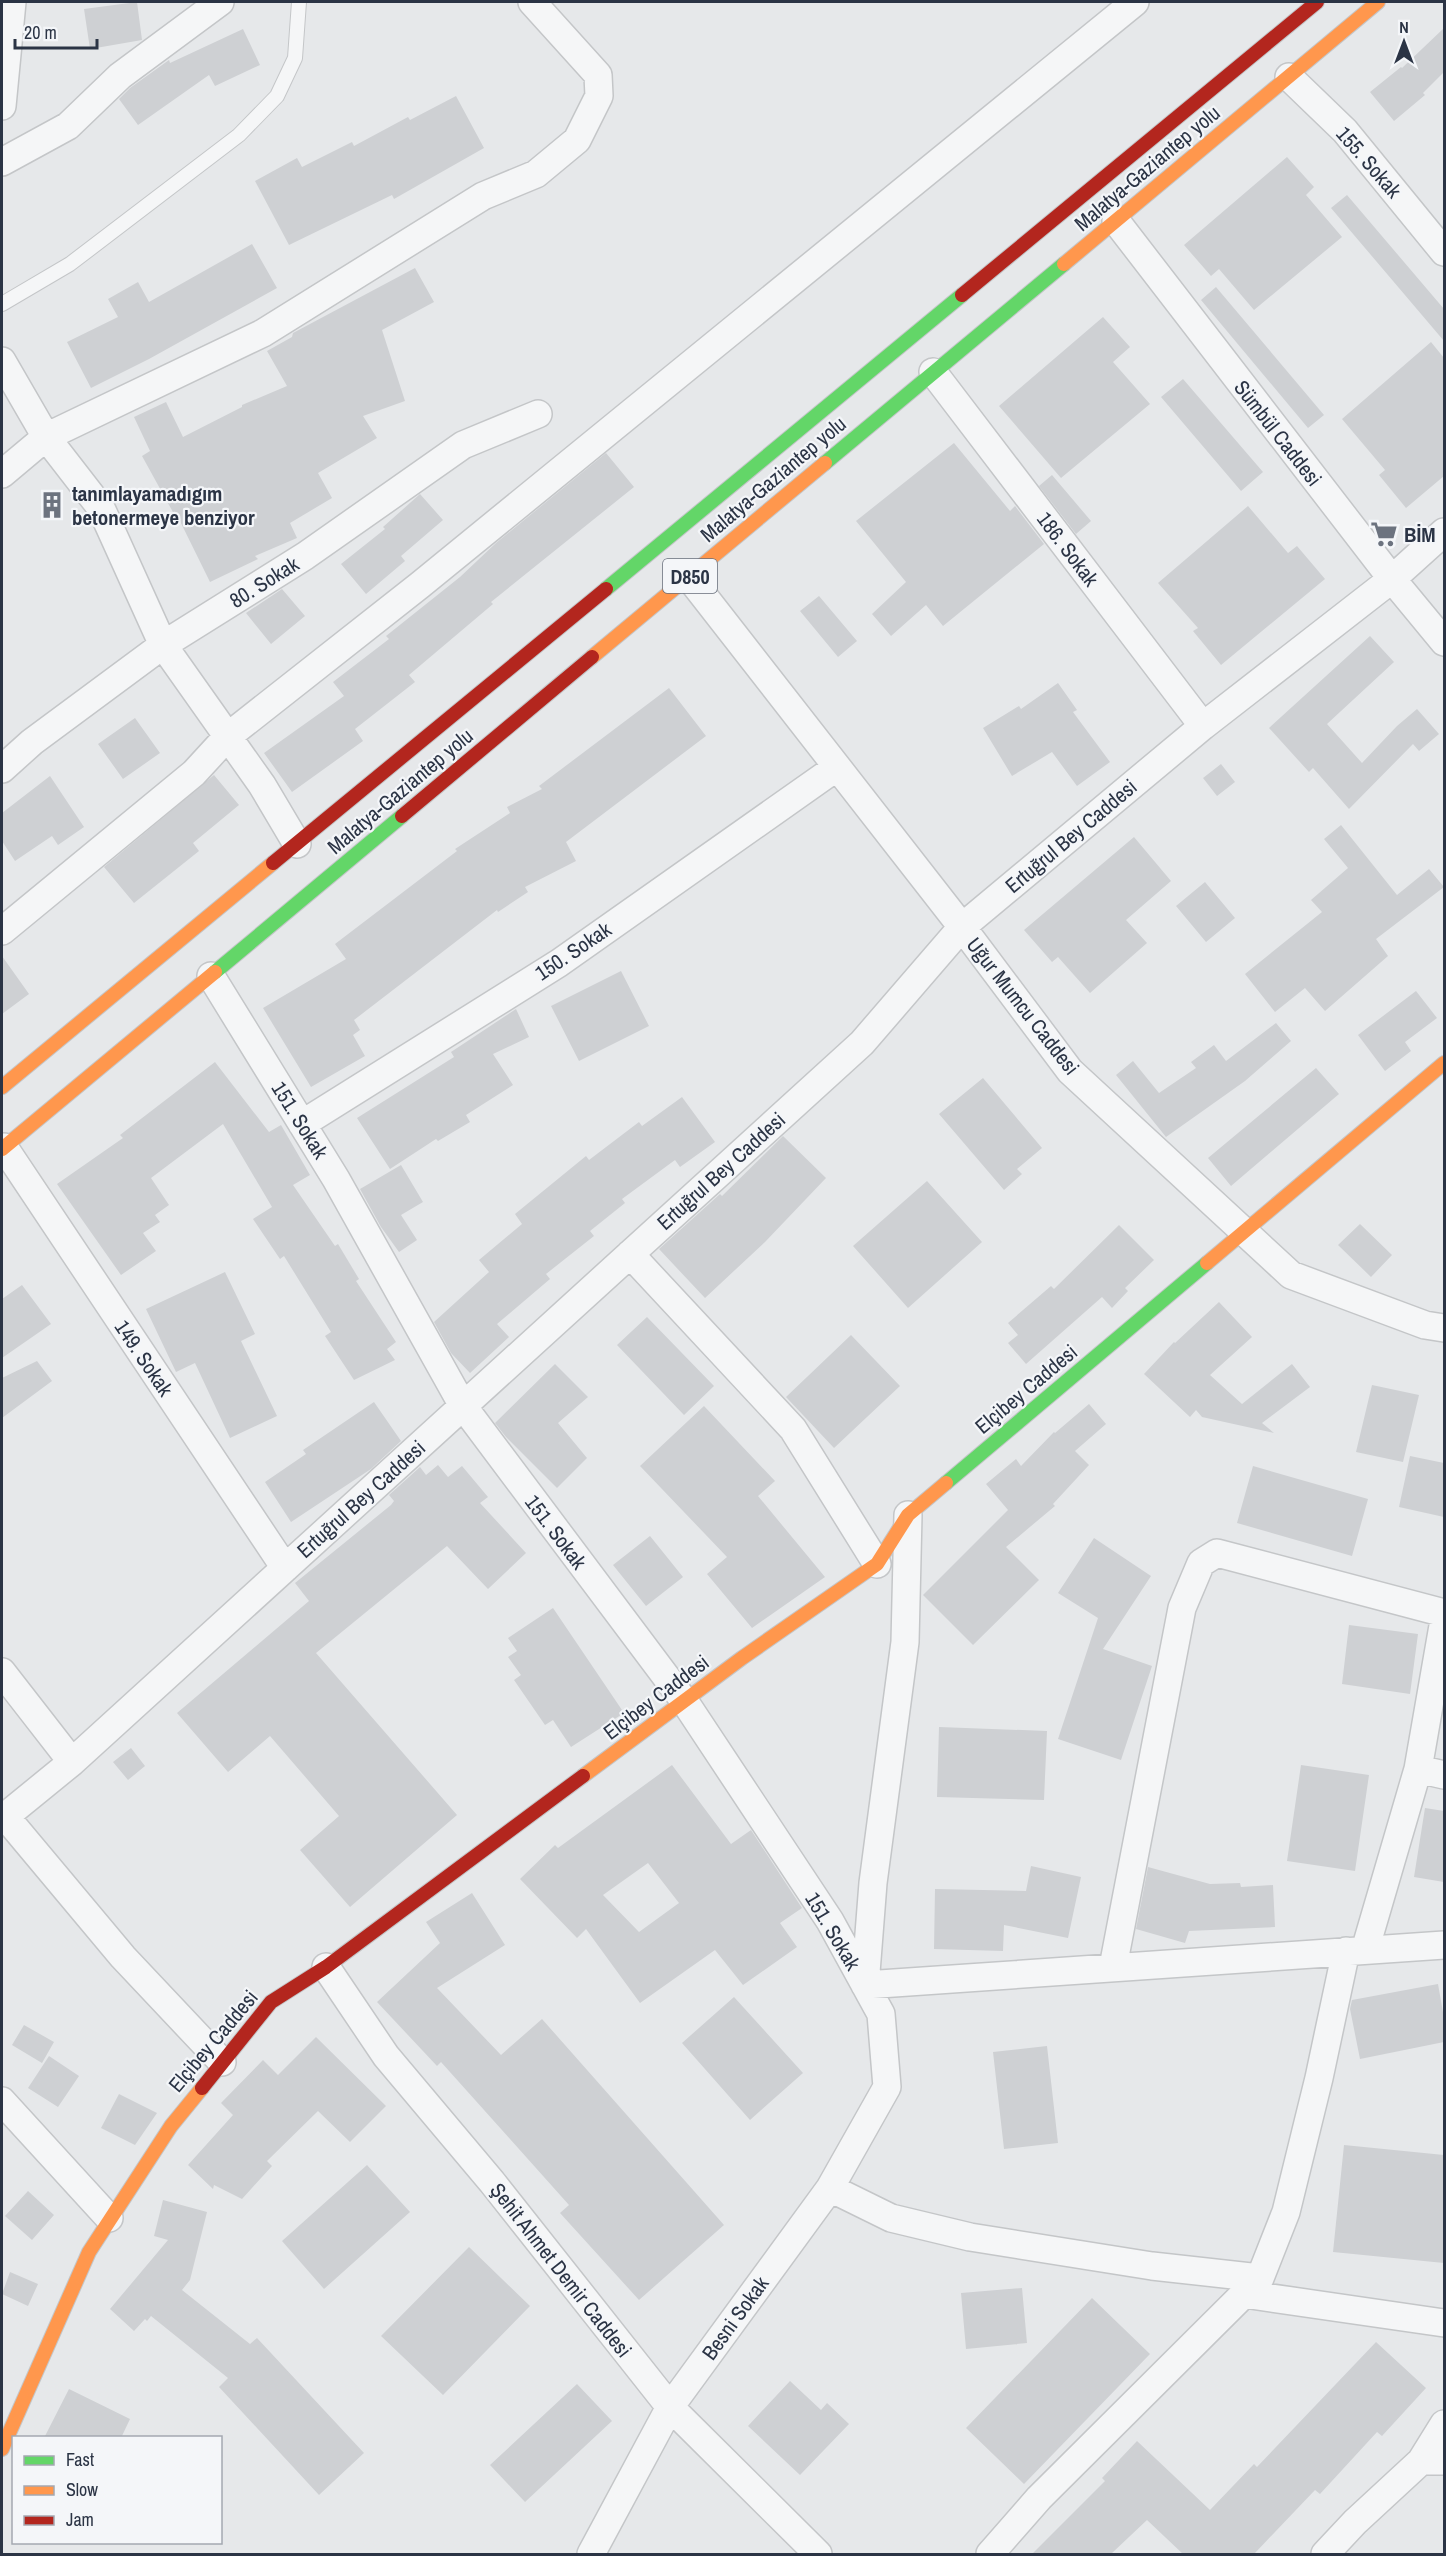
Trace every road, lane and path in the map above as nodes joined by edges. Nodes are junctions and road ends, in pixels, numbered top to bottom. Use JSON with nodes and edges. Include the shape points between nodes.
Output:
{"nodes":[{"id":1,"x":220,"y":2,"type":"edge"},
{"id":2,"x":299,"y":2,"type":"edge"},
{"id":3,"x":532,"y":2,"type":"edge"},
{"id":4,"x":1135,"y":2,"type":"edge"},
{"id":5,"x":1317,"y":2,"type":"edge"},
{"id":6,"x":1378,"y":2,"type":"edge"},
{"id":7,"x":8,"y":13,"type":"edge"},
{"id":8,"x":1288,"y":77,"type":"junction"},
{"id":9,"x":2,"y":106,"type":"edge"},
{"id":10,"x":2,"y":162,"type":"edge"},
{"id":11,"x":1116,"y":220,"type":"junction"},
{"id":12,"x":1444,"y":252,"type":"edge"},
{"id":13,"x":2,"y":304,"type":"edge"},
{"id":14,"x":2,"y":361,"type":"edge"},
{"id":15,"x":933,"y":372,"type":"junction"},
{"id":16,"x":538,"y":414,"type":"dead end"},
{"id":17,"x":46,"y":437,"type":"junction"},
{"id":18,"x":2,"y":474,"type":"edge"},
{"id":19,"x":1444,"y":532,"type":"edge"},
{"id":20,"x":689,"y":577,"type":"junction"},
{"id":21,"x":1392,"y":579,"type":"junction"},
{"id":22,"x":1444,"y":642,"type":"edge"},
{"id":23,"x":163,"y":645,"type":"junction"},
{"id":24,"x":1203,"y":726,"type":"junction"},
{"id":25,"x":227,"y":737,"type":"junction"},
{"id":26,"x":837,"y":768,"type":"junction"},
{"id":27,"x":2,"y":769,"type":"edge"},
{"id":28,"x":297,"y":844,"type":"junction"},
{"id":29,"x":962,"y":927,"type":"junction"},
{"id":30,"x":2,"y":931,"type":"edge"},
{"id":31,"x":211,"y":976,"type":"junction"},
{"id":32,"x":1444,"y":1063,"type":"edge"},
{"id":33,"x":2,"y":1087,"type":"edge"},
{"id":34,"x":302,"y":1124,"type":"junction"},
{"id":35,"x":3,"y":1148,"type":"edge"},
{"id":36,"x":1245,"y":1231,"type":"junction"},
{"id":37,"x":630,"y":1254,"type":"junction"},
{"id":38,"x":1444,"y":1328,"type":"edge"},
{"id":39,"x":463,"y":1406,"type":"junction"},
{"id":40,"x":908,"y":1515,"type":"junction"},
{"id":41,"x":877,"y":1564,"type":"junction"},
{"id":42,"x":285,"y":1568,"type":"junction"},
{"id":43,"x":1444,"y":1613,"type":"edge"},
{"id":44,"x":1444,"y":1620,"type":"edge"},
{"id":45,"x":2,"y":1672,"type":"edge"},
{"id":46,"x":685,"y":1702,"type":"junction"},
{"id":47,"x":72,"y":1762,"type":"junction"},
{"id":48,"x":1418,"y":1768,"type":"junction"},
{"id":49,"x":1444,"y":1775,"type":"edge"},
{"id":50,"x":3,"y":1818,"type":"edge"},
{"id":51,"x":1444,"y":1945,"type":"edge"},
{"id":52,"x":1356,"y":1951,"type":"junction"},
{"id":53,"x":326,"y":1967,"type":"junction"},
{"id":54,"x":1113,"y":1967,"type":"junction"},
{"id":55,"x":865,"y":1985,"type":"junction"},
{"id":56,"x":222,"y":2062,"type":"junction"},
{"id":57,"x":887,"y":2087,"type":"joint"},
{"id":58,"x":2,"y":2101,"type":"edge"},
{"id":59,"x":830,"y":2188,"type":"junction"},
{"id":60,"x":108,"y":2218,"type":"junction"},
{"id":61,"x":1252,"y":2286,"type":"junction"},
{"id":62,"x":1444,"y":2323,"type":"edge"},
{"id":63,"x":669,"y":2407,"type":"junction"},
{"id":64,"x":1444,"y":2424,"type":"edge"},
{"id":65,"x":2,"y":2449,"type":"edge"},
{"id":66,"x":1432,"y":2461,"type":"edge"},
{"id":67,"x":591,"y":2554,"type":"edge"},
{"id":68,"x":818,"y":2554,"type":"edge"},
{"id":69,"x":990,"y":2554,"type":"edge"},
{"id":70,"x":1325,"y":2554,"type":"edge"}],
"edges":[{"from":1,"to":10,"type":"street","via":[[120,76],[68,126]]},
{"from":2,"to":13,"type":"lane","via":[[291,68],[277,96],[239,135],[70,264]]},
{"from":3,"to":17,"type":"street","via":[[598,75],[600,96],[577,140],[536,174],[483,196],[263,333]]},
{"from":4,"to":25,"type":"street","via":[[420,585]]},
{"from":5,"to":28,"type":"main road","name":"Malatya-Gaziantep yolu","number":"D850"},
{"from":6,"to":8,"type":"main road","name":"Malatya-Gaziantep yolu","number":"D850"},
{"from":7,"to":9,"type":"street"},
{"from":8,"to":11,"type":"main road","name":"Malatya-Gaziantep yolu","number":"D850"},
{"from":8,"to":12,"type":"street","name":"155. Sokak","via":[[1345,131]]},
{"from":11,"to":15,"type":"main road","name":"Malatya-Gaziantep yolu","number":"D850"},
{"from":11,"to":21,"type":"street","name":"Sümbül Caddesi"},
{"from":14,"to":17,"type":"street"},
{"from":15,"to":20,"type":"main road","name":"Malatya-Gaziantep yolu","number":"D850"},
{"from":15,"to":24,"type":"street","name":"186. Sokak"},
{"from":16,"to":23,"type":"street","name":"80. Sokak","via":[[463,445],[305,556]]},
{"from":17,"to":18,"type":"street"},
{"from":17,"to":23,"type":"street","via":[[101,508]]},
{"from":19,"to":21,"type":"street","name":"Ertuğrul Bey Caddesi"},
{"from":20,"to":26,"type":"street","name":"Uğur Mumcu Caddesi"},
{"from":20,"to":31,"type":"main road","name":"Malatya-Gaziantep yolu","number":"D850"},
{"from":21,"to":22,"type":"street","name":"Sümbül Caddesi"},
{"from":21,"to":24,"type":"street","name":"Ertuğrul Bey Caddesi"},
{"from":23,"to":25,"type":"street"},
{"from":23,"to":27,"type":"street","name":"80. Sokak","via":[[32,742]]},
{"from":24,"to":29,"type":"street","name":"Ertuğrul Bey Caddesi"},
{"from":25,"to":28,"type":"street","via":[[262,785]]},
{"from":25,"to":30,"type":"street","via":[[194,772]]},
{"from":26,"to":29,"type":"street","name":"Uğur Mumcu Caddesi"},
{"from":26,"to":34,"type":"street","name":"150. Sokak","via":[[559,963]]},
{"from":28,"to":33,"type":"main road","name":"Malatya-Gaziantep yolu","number":"D850"},
{"from":29,"to":36,"type":"street","name":"Uğur Mumcu Caddesi","via":[[1070,1071]]},
{"from":29,"to":37,"type":"street","name":"Ertuğrul Bey Caddesi","via":[[862,1043]]},
{"from":31,"to":34,"type":"street","name":"151. Sokak"},
{"from":31,"to":35,"type":"main road","name":"Malatya-Gaziantep yolu","number":"D850"},
{"from":32,"to":36,"type":"main road","name":"Elçibey Caddesi"},
{"from":34,"to":39,"type":"street","name":"151. Sokak"},
{"from":35,"to":42,"type":"street","name":"149. Sokak"},
{"from":36,"to":38,"type":"street","name":"Uğur Mumcu Caddesi","via":[[1291,1275]]},
{"from":36,"to":40,"type":"main road","name":"Elçibey Caddesi"},
{"from":37,"to":39,"type":"street","name":"Ertuğrul Bey Caddesi"},
{"from":37,"to":41,"type":"street","via":[[793,1429]]},
{"from":39,"to":42,"type":"street","name":"Ertuğrul Bey Caddesi"},
{"from":39,"to":46,"type":"street","name":"151. Sokak"},
{"from":40,"to":41,"type":"main road","name":"Elçibey Caddesi"},
{"from":40,"to":55,"type":"street","via":[[905,1642],[873,1883]]},
{"from":41,"to":46,"type":"main road","name":"Elçibey Caddesi"},
{"from":42,"to":47,"type":"street","name":"Ertuğrul Bey Caddesi"},
{"from":43,"to":54,"type":"street","via":[[1217,1553],[1201,1563],[1182,1608]]},
{"from":44,"to":48,"type":"street"},
{"from":45,"to":47,"type":"street"},
{"from":46,"to":53,"type":"main road","name":"Elçibey Caddesi"},
{"from":46,"to":55,"type":"street","name":"151. Sokak","via":[[830,1921]]},
{"from":47,"to":50,"type":"street","name":"Ertuğrul Bey Caddesi"},
{"from":48,"to":49,"type":"street"},
{"from":48,"to":52,"type":"street"},
{"from":50,"to":56,"type":"street","via":[[123,1957]]},
{"from":51,"to":52,"type":"street"},
{"from":52,"to":54,"type":"street"},
{"from":52,"to":61,"type":"street","via":[[1286,2212]]},
{"from":53,"to":56,"type":"main road","name":"Elçibey Caddesi","via":[[271,2002]]},
{"from":53,"to":63,"type":"street","name":"Şehit Ahmet Demir Caddesi","via":[[386,2056],[492,2182]]},
{"from":54,"to":55,"type":"street"},
{"from":55,"to":57,"type":"street","name":"151. Sokak","via":[[881,2014]]},
{"from":56,"to":60,"type":"main road","name":"Elçibey Caddesi","via":[[171,2126]]},
{"from":57,"to":59,"type":"street","name":"Besni Sokak"},
{"from":58,"to":60,"type":"street"},
{"from":59,"to":61,"type":"street","via":[[891,2218],[970,2237]]},
{"from":59,"to":63,"type":"street","name":"Besni Sokak"},
{"from":60,"to":65,"type":"main road","name":"Elçibey Caddesi","via":[[89,2252]]},
{"from":61,"to":62,"type":"street"},
{"from":61,"to":69,"type":"street","via":[[1039,2498]]},
{"from":63,"to":67,"type":"street","name":"Besni Sokak"},
{"from":63,"to":68,"type":"street","name":"Şehit Ahmet Demir Caddesi"},
{"from":64,"to":66,"type":"street"},
{"from":66,"to":70,"type":"street","via":[[1354,2522]]}]}
